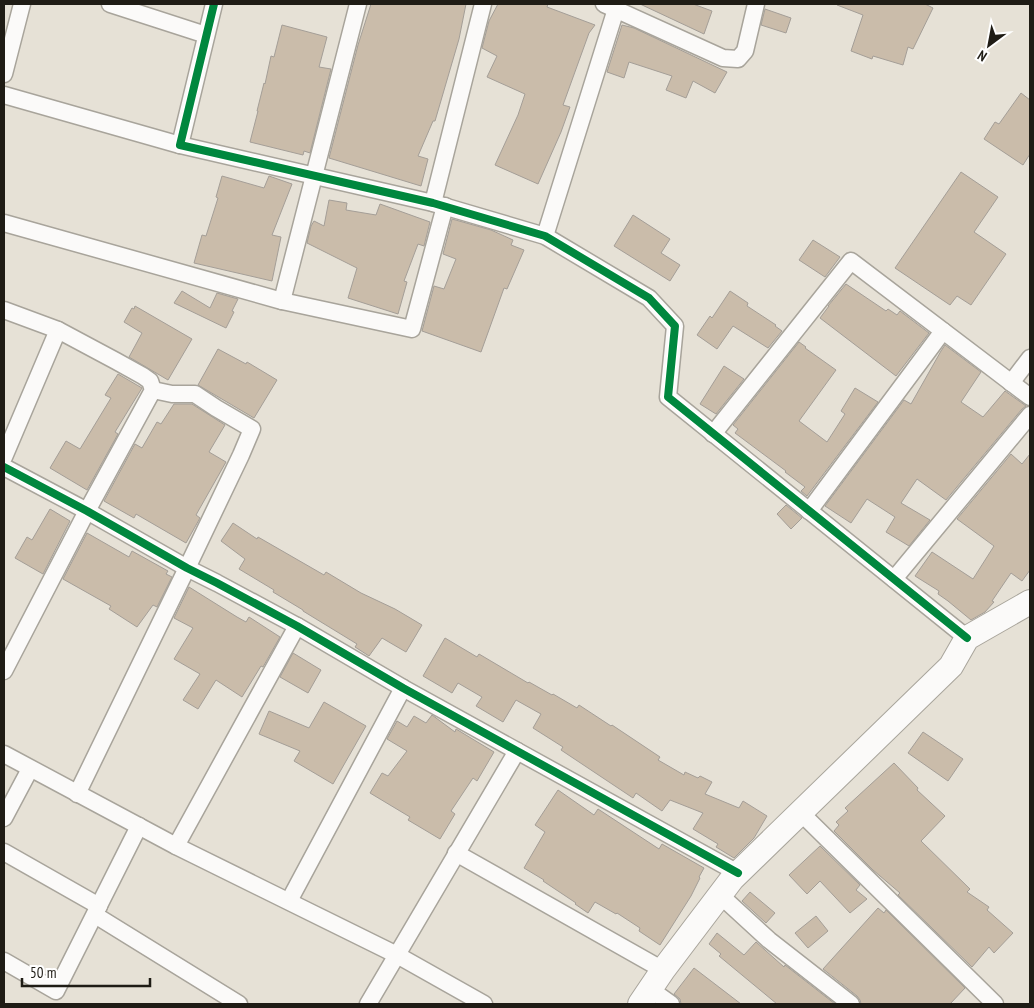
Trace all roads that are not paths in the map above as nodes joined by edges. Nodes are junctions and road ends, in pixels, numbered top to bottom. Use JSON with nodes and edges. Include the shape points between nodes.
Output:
{"nodes":[{"id":1,"x":22,"y":4,"type":"edge"},
{"id":2,"x":110,"y":4,"type":"edge"},
{"id":3,"x":214,"y":4,"type":"edge"},
{"id":4,"x":358,"y":4,"type":"edge"},
{"id":5,"x":483,"y":4,"type":"edge"},
{"id":6,"x":756,"y":4,"type":"edge"},
{"id":7,"x":610,"y":6,"type":"edge"},
{"id":8,"x":206,"y":36,"type":"junction"},
{"id":9,"x":4,"y":74,"type":"edge"},
{"id":10,"x":4,"y":95,"type":"edge"},
{"id":11,"x":180,"y":145,"type":"junction"},
{"id":12,"x":315,"y":176,"type":"junction"},
{"id":13,"x":439,"y":205,"type":"junction"},
{"id":14,"x":4,"y":223,"type":"edge"},
{"id":15,"x":546,"y":236,"type":"junction"},
{"id":16,"x":282,"y":301,"type":"junction"},
{"id":17,"x":4,"y":310,"type":"edge"},
{"id":18,"x":58,"y":330,"type":"junction"},
{"id":19,"x":943,"y":331,"type":"junction"},
{"id":20,"x":1030,"y":358,"type":"edge"},
{"id":21,"x":1011,"y":382,"type":"junction"},
{"id":22,"x":153,"y":390,"type":"junction"},
{"id":23,"x":1030,"y":397,"type":"edge"},
{"id":24,"x":1030,"y":415,"type":"edge"},
{"id":25,"x":714,"y":434,"type":"junction"},
{"id":26,"x":4,"y":457,"type":"edge"},
{"id":27,"x":4,"y":467,"type":"edge"},
{"id":28,"x":87,"y":511,"type":"junction"},
{"id":29,"x":809,"y":511,"type":"junction"},
{"id":30,"x":187,"y":568,"type":"junction"},
{"id":31,"x":894,"y":579,"type":"junction"},
{"id":32,"x":1030,"y":602,"type":"edge"},
{"id":33,"x":297,"y":626,"type":"junction"},
{"id":34,"x":966,"y":638,"type":"junction"},
{"id":35,"x":4,"y":672,"type":"edge"},
{"id":36,"x":403,"y":688,"type":"junction"},
{"id":37,"x":516,"y":751,"type":"junction"},
{"id":38,"x":4,"y":754,"type":"edge"},
{"id":39,"x":30,"y":769,"type":"junction"},
{"id":40,"x":77,"y":794,"type":"junction"},
{"id":41,"x":800,"y":812,"type":"junction"},
{"id":42,"x":4,"y":818,"type":"edge"},
{"id":43,"x":139,"y":826,"type":"junction"},
{"id":44,"x":176,"y":846,"type":"junction"},
{"id":45,"x":4,"y":852,"type":"edge"},
{"id":46,"x":456,"y":853,"type":"junction"},
{"id":47,"x":738,"y":873,"type":"junction"},
{"id":48,"x":720,"y":895,"type":"junction"},
{"id":49,"x":288,"y":901,"type":"junction"},
{"id":50,"x":97,"y":910,"type":"junction"},
{"id":51,"x":397,"y":955,"type":"junction"},
{"id":52,"x":4,"y":962,"type":"edge"},
{"id":53,"x":651,"y":987,"type":"edge"},
{"id":54,"x":54,"y":998,"type":"edge"},
{"id":55,"x":239,"y":1004,"type":"edge"},
{"id":56,"x":368,"y":1004,"type":"edge"},
{"id":57,"x":484,"y":1004,"type":"edge"},
{"id":58,"x":671,"y":1004,"type":"edge"},
{"id":59,"x":851,"y":1004,"type":"edge"},
{"id":60,"x":995,"y":1004,"type":"edge"}],
"edges":[{"from":1,"to":9,"type":"street"},
{"from":2,"to":8,"type":"street"},
{"from":3,"to":8,"type":"street"},
{"from":4,"to":12,"type":"street"},
{"from":5,"to":13,"type":"street"},
{"from":6,"to":7,"type":"street","via":[[745,52],[738,59],[723,58]]},
{"from":7,"to":15,"type":"street"},
{"from":8,"to":11,"type":"street"},
{"from":10,"to":11,"type":"street"},
{"from":11,"to":12,"type":"street"},
{"from":12,"to":13,"type":"street"},
{"from":12,"to":16,"type":"street"},
{"from":13,"to":15,"type":"street"},
{"from":13,"to":16,"type":"street","via":[[412,329]]},
{"from":14,"to":16,"type":"street"},
{"from":15,"to":25,"type":"street","via":[[649,298],[675,326],[668,397]]},
{"from":17,"to":18,"type":"street"},
{"from":18,"to":22,"type":"street","via":[[143,376],[150,381]]},
{"from":18,"to":26,"type":"street"},
{"from":19,"to":21,"type":"street"},
{"from":19,"to":25,"type":"street","via":[[851,261]]},
{"from":19,"to":29,"type":"street"},
{"from":20,"to":21,"type":"street"},
{"from":21,"to":23,"type":"street"},
{"from":22,"to":28,"type":"street"},
{"from":22,"to":30,"type":"street","via":[[195,394],[252,429]]},
{"from":24,"to":31,"type":"street"},
{"from":25,"to":29,"type":"street"},
{"from":27,"to":28,"type":"street"},
{"from":28,"to":30,"type":"street"},
{"from":28,"to":35,"type":"street"},
{"from":29,"to":31,"type":"street"},
{"from":30,"to":33,"type":"street"},
{"from":30,"to":40,"type":"street"},
{"from":31,"to":34,"type":"street"},
{"from":32,"to":34,"type":"street"},
{"from":33,"to":36,"type":"street"},
{"from":33,"to":44,"type":"street"},
{"from":34,"to":41,"type":"street","via":[[951,666]]},
{"from":36,"to":37,"type":"street"},
{"from":36,"to":49,"type":"street"},
{"from":37,"to":46,"type":"street"},
{"from":37,"to":47,"type":"street"},
{"from":38,"to":39,"type":"street"},
{"from":39,"to":40,"type":"street"},
{"from":39,"to":42,"type":"street"},
{"from":40,"to":43,"type":"street"},
{"from":41,"to":47,"type":"street"},
{"from":41,"to":60,"type":"street"},
{"from":43,"to":44,"type":"street"},
{"from":43,"to":50,"type":"street"},
{"from":44,"to":49,"type":"street"},
{"from":45,"to":50,"type":"street"},
{"from":46,"to":51,"type":"street"},
{"from":46,"to":53,"type":"street"},
{"from":47,"to":48,"type":"street"},
{"from":48,"to":53,"type":"street"},
{"from":48,"to":59,"type":"street","via":[[768,940]]},
{"from":49,"to":51,"type":"street"},
{"from":50,"to":54,"type":"street"},
{"from":50,"to":55,"type":"street"},
{"from":51,"to":56,"type":"street"},
{"from":51,"to":57,"type":"street"},
{"from":52,"to":54,"type":"street"},
{"from":53,"to":58,"type":"street"}]}
